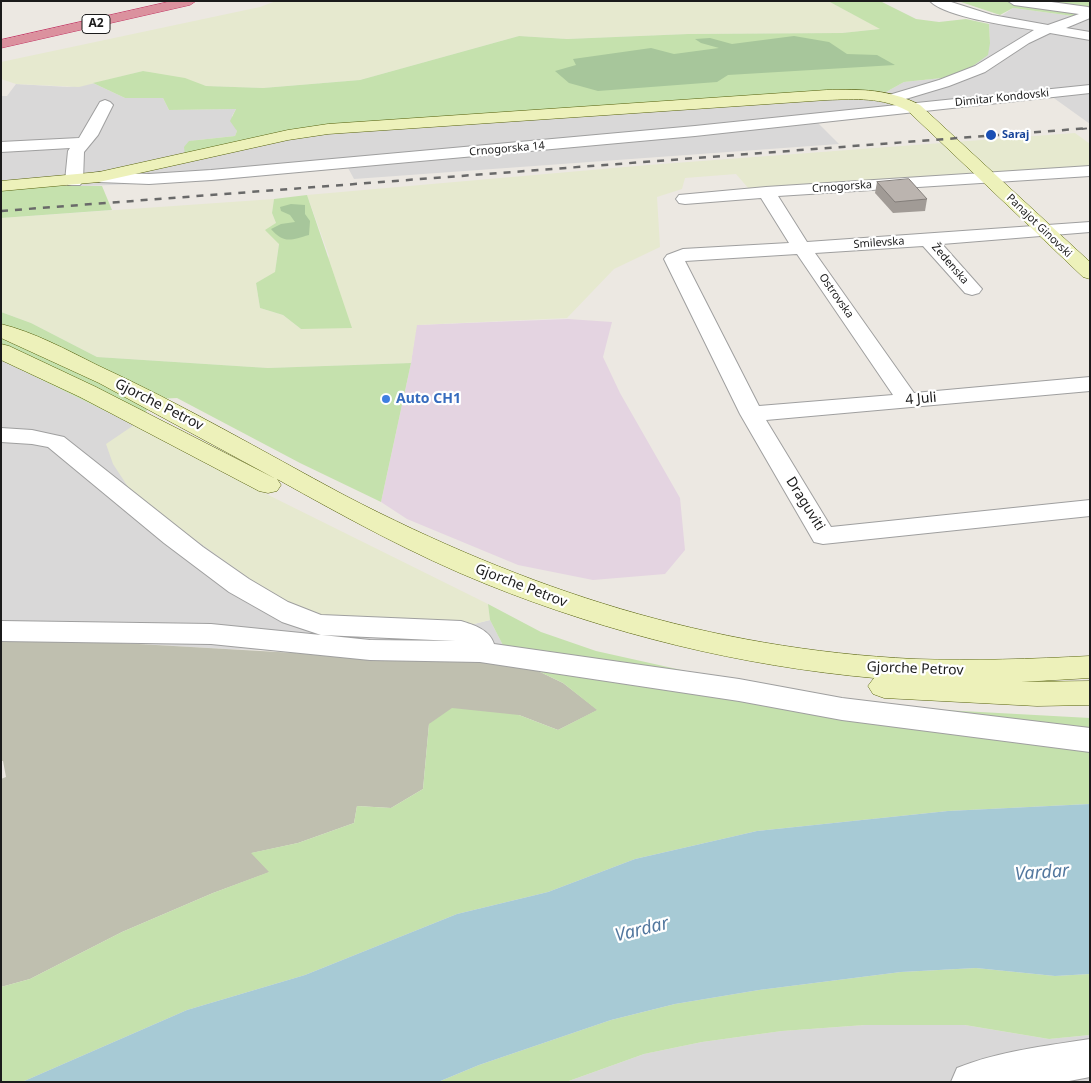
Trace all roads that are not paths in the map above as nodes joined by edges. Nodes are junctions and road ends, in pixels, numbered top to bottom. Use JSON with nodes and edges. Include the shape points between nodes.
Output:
{"nodes":[{"id":1,"x":158,"y":1,"type":"edge"},
{"id":2,"x":190,"y":1,"type":"edge"},
{"id":3,"x":936,"y":1,"type":"edge"},
{"id":4,"x":1014,"y":1,"type":"edge"},
{"id":5,"x":1045,"y":29,"type":"junction"},
{"id":6,"x":1,"y":35,"type":"edge"},
{"id":7,"x":1090,"y":36,"type":"edge"},
{"id":8,"x":1,"y":44,"type":"edge"},
{"id":9,"x":1090,"y":89,"type":"edge"},
{"id":10,"x":894,"y":98,"type":"junction"},
{"id":11,"x":106,"y":105,"type":"dead end"},
{"id":12,"x":914,"y":108,"type":"junction"},
{"id":13,"x":85,"y":142,"type":"junction"},
{"id":14,"x":1,"y":147,"type":"edge"},
{"id":15,"x":1090,"y":170,"type":"edge"},
{"id":16,"x":99,"y":177,"type":"junction"},
{"id":17,"x":989,"y":178,"type":"junction"},
{"id":18,"x":74,"y":181,"type":"junction"},
{"id":19,"x":1,"y":186,"type":"edge"},
{"id":20,"x":766,"y":192,"type":"junction"},
{"id":21,"x":684,"y":200,"type":"dead end"},
{"id":22,"x":1090,"y":227,"type":"edge"},
{"id":23,"x":1044,"y":230,"type":"junction"},
{"id":24,"x":928,"y":240,"type":"junction"},
{"id":25,"x":802,"y":248,"type":"junction"},
{"id":26,"x":677,"y":263,"type":"joint"},
{"id":27,"x":1090,"y":273,"type":"edge"},
{"id":28,"x":972,"y":289,"type":"dead end"},
{"id":29,"x":1,"y":330,"type":"edge"},
{"id":30,"x":1,"y":351,"type":"edge"},
{"id":31,"x":1090,"y":384,"type":"edge"},
{"id":32,"x":908,"y":400,"type":"junction"},
{"id":33,"x":751,"y":414,"type":"junction"},
{"id":34,"x":1,"y":434,"type":"edge"},
{"id":35,"x":1090,"y":508,"type":"edge"},
{"id":36,"x":1,"y":631,"type":"edge"},
{"id":37,"x":480,"y":652,"type":"junction"},
{"id":38,"x":1090,"y":667,"type":"edge"},
{"id":39,"x":1090,"y":693,"type":"edge"},
{"id":40,"x":1090,"y":740,"type":"edge"},
{"id":41,"x":1090,"y":1058,"type":"edge"},
{"id":42,"x":971,"y":1082,"type":"edge"}],
"edges":[{"from":1,"to":6,"type":"highway","number":"A2"},
{"from":2,"to":8,"type":"highway","number":"A2"},
{"from":3,"to":5,"type":"street","via":[[964,11]]},
{"from":4,"to":5,"type":"street","via":[[1075,8],[1089,13],[1081,19]]},
{"from":5,"to":7,"type":"street"},
{"from":5,"to":10,"type":"street","via":[[972,72]]},
{"from":9,"to":12,"type":"street","name":"Dimitar Kondovski"},
{"from":10,"to":12,"type":"main road","name":"Panajot Ginovski"},
{"from":10,"to":16,"type":"main road","name":"Panajot Ginovski","via":[[872,94],[826,95],[328,129]]},
{"from":11,"to":13,"type":"street"},
{"from":12,"to":16,"type":"street","name":"Crnogorska 14","via":[[695,132],[211,175],[149,179]]},
{"from":12,"to":17,"type":"main road","name":"Panajot Ginovski"},
{"from":13,"to":14,"type":"street"},
{"from":13,"to":18,"type":"street","via":[[76,151]]},
{"from":15,"to":17,"type":"street","name":"Crnogorska"},
{"from":16,"to":18,"type":"main road","name":"Panajot Ginovski"},
{"from":17,"to":20,"type":"street","name":"Crnogorska"},
{"from":17,"to":23,"type":"main road","name":"Panajot Ginovski"},
{"from":18,"to":19,"type":"main road","name":"Panajot Ginovski"},
{"from":20,"to":21,"type":"street","name":"Crnogorska"},
{"from":20,"to":25,"type":"street","name":"Ostrovska"},
{"from":22,"to":23,"type":"street","name":"Smilevska"},
{"from":23,"to":24,"type":"street","name":"Smilevska"},
{"from":23,"to":27,"type":"main road","name":"Panajot Ginovski"},
{"from":24,"to":25,"type":"street","name":"Smilevska"},
{"from":24,"to":28,"type":"street","name":"Žedenska"},
{"from":25,"to":26,"type":"street","name":"Smilevska","via":[[683,255],[674,259]]},
{"from":25,"to":32,"type":"street","name":"Ostrovska"},
{"from":26,"to":33,"type":"street","name":"Draguviti"},
{"from":29,"to":38,"type":"main road","name":"Gjorche Petrov","via":[[82,366],[415,542],[541,596],[616,621],[774,656],[864,667],[991,672]]},
{"from":30,"to":39,"type":"main road","name":"Gjorche Petrov","via":[[97,396],[443,574],[586,629],[729,665],[823,680],[950,691]]},
{"from":31,"to":32,"type":"street","name":"4 Juli"},
{"from":32,"to":33,"type":"street","name":"4 Juli"},
{"from":33,"to":35,"type":"street","name":"Draguviti","via":[[822,536]]},
{"from":34,"to":37,"type":"street","via":[[56,442],[175,540],[242,587],[300,620],[321,625],[461,631],[479,640]]},
{"from":36,"to":37,"type":"street","via":[[211,634],[370,650]]},
{"from":37,"to":40,"type":"street","via":[[739,690],[842,710]]},
{"from":41,"to":42,"type":"street","via":[[997,1074]]}]}
